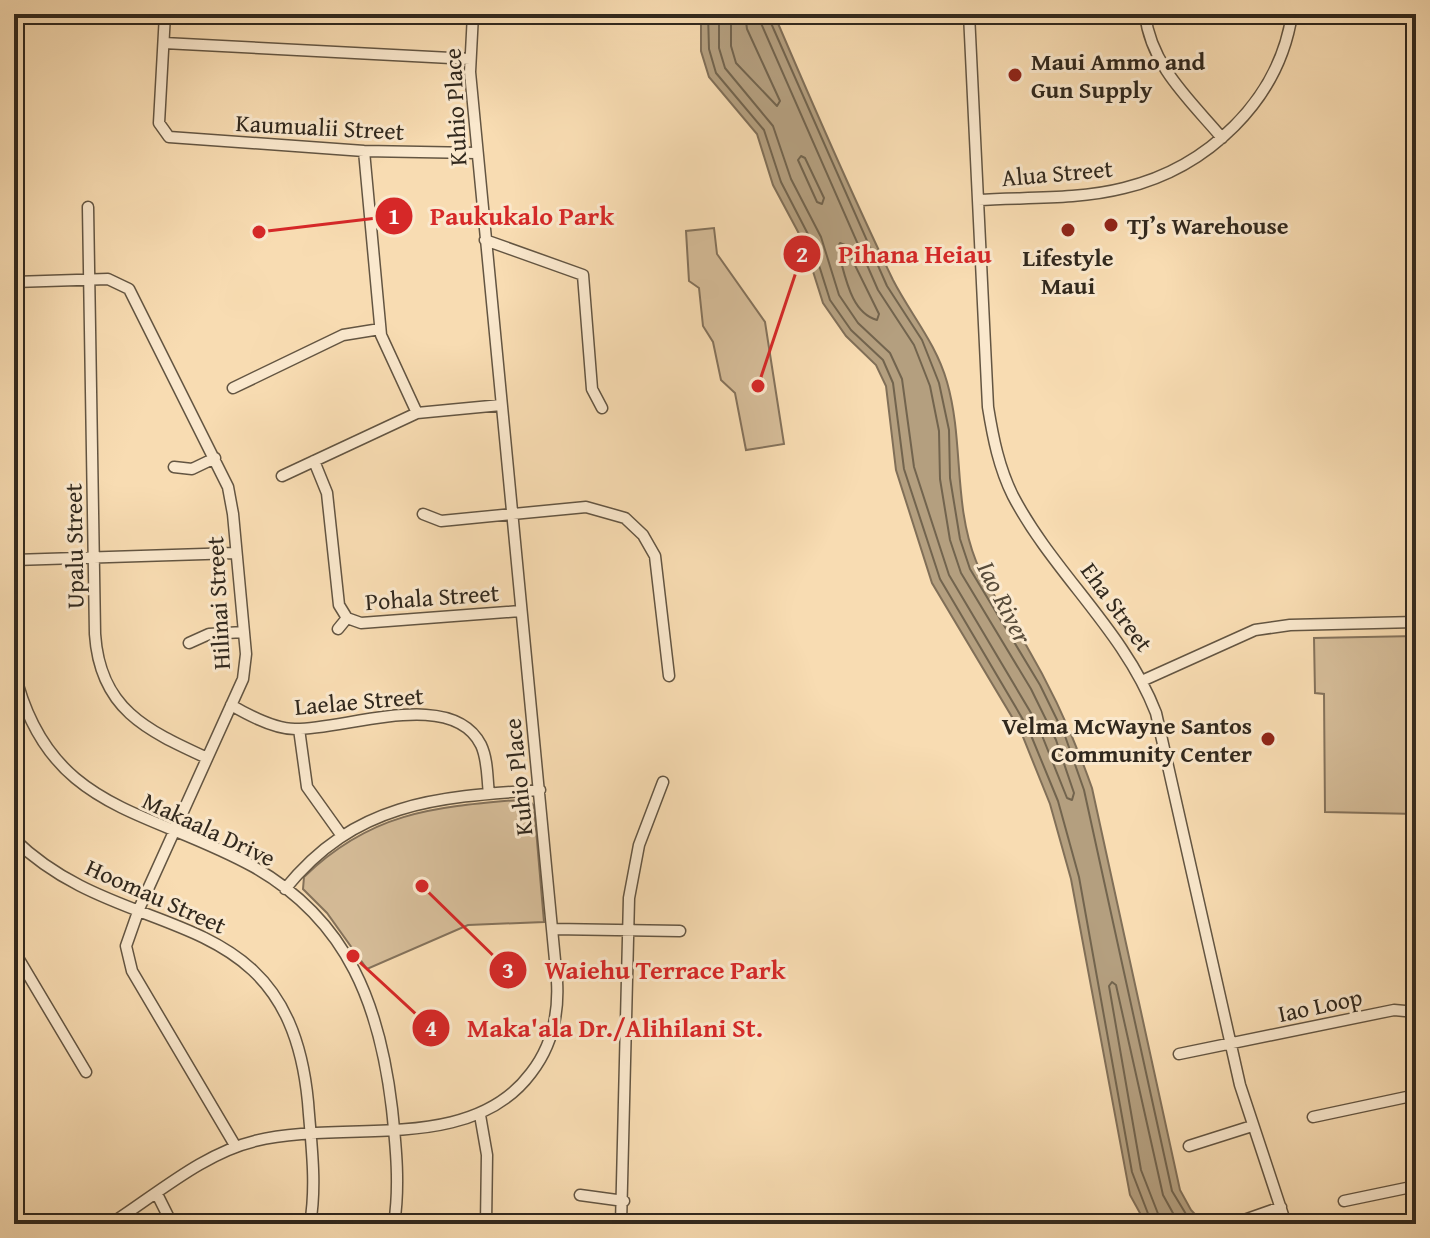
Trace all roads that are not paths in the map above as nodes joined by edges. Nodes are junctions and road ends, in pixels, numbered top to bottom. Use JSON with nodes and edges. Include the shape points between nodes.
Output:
{"nodes":[{"id":1,"x":165,"y":14,"type":"edge"},
{"id":2,"x":473,"y":14,"type":"edge"},
{"id":3,"x":969,"y":14,"type":"edge"},
{"id":4,"x":1145,"y":14,"type":"edge"},
{"id":5,"x":1292,"y":14,"type":"edge"},
{"id":6,"x":164,"y":43,"type":"junction"},
{"id":7,"x":470,"y":59,"type":"junction"},
{"id":8,"x":1222,"y":138,"type":"junction"},
{"id":9,"x":364,"y":151,"type":"junction"},
{"id":10,"x":476,"y":153,"type":"junction"},
{"id":11,"x":978,"y":200,"type":"junction"},
{"id":12,"x":88,"y":207,"type":"dead end"},
{"id":13,"x":485,"y":240,"type":"junction"},
{"id":14,"x":91,"y":279,"type":"junction"},
{"id":15,"x":14,"y":282,"type":"edge"},
{"id":16,"x":380,"y":329,"type":"junction"},
{"id":17,"x":233,"y":388,"type":"dead end"},
{"id":18,"x":501,"y":405,"type":"junction"},
{"id":19,"x":602,"y":408,"type":"dead end"},
{"id":20,"x":417,"y":413,"type":"junction"},
{"id":21,"x":215,"y":458,"type":"junction"},
{"id":22,"x":314,"y":461,"type":"junction"},
{"id":23,"x":174,"y":467,"type":"dead end"},
{"id":24,"x":282,"y":476,"type":"dead end"},
{"id":25,"x":423,"y":514,"type":"dead end"},
{"id":26,"x":512,"y":516,"type":"junction"},
{"id":27,"x":236,"y":553,"type":"junction"},
{"id":28,"x":94,"y":555,"type":"junction"},
{"id":29,"x":14,"y":560,"type":"edge"},
{"id":30,"x":520,"y":611,"type":"junction"},
{"id":31,"x":347,"y":618,"type":"junction"},
{"id":32,"x":1416,"y":622,"type":"edge"},
{"id":33,"x":338,"y":629,"type":"dead end"},
{"id":34,"x":244,"y":632,"type":"junction"},
{"id":35,"x":189,"y":643,"type":"dead end"},
{"id":36,"x":14,"y":670,"type":"edge"},
{"id":37,"x":669,"y":676,"type":"dead end"},
{"id":38,"x":1144,"y":680,"type":"junction"},
{"id":39,"x":231,"y":705,"type":"junction"},
{"id":40,"x":299,"y":729,"type":"junction"},
{"id":41,"x":207,"y":758,"type":"junction"},
{"id":42,"x":663,"y":782,"type":"dead end"},
{"id":43,"x":540,"y":790,"type":"junction"},
{"id":44,"x":489,"y":794,"type":"junction"},
{"id":45,"x":174,"y":833,"type":"junction"},
{"id":46,"x":342,"y":836,"type":"junction"},
{"id":47,"x":14,"y":839,"type":"edge"},
{"id":48,"x":285,"y":889,"type":"junction"},
{"id":49,"x":139,"y":909,"type":"junction"},
{"id":50,"x":553,"y":929,"type":"junction"},
{"id":51,"x":627,"y":930,"type":"junction"},
{"id":52,"x":680,"y":931,"type":"dead end"},
{"id":53,"x":14,"y":951,"type":"edge"},
{"id":54,"x":1416,"y":1012,"type":"edge"},
{"id":55,"x":1231,"y":1044,"type":"junction"},
{"id":56,"x":1179,"y":1054,"type":"dead end"},
{"id":57,"x":86,"y":1072,"type":"dead end"},
{"id":58,"x":1416,"y":1095,"type":"edge"},
{"id":59,"x":480,"y":1115,"type":"junction"},
{"id":60,"x":1313,"y":1117,"type":"dead end"},
{"id":61,"x":1252,"y":1126,"type":"junction"},
{"id":62,"x":394,"y":1128,"type":"junction"},
{"id":63,"x":311,"y":1134,"type":"junction"},
{"id":64,"x":1189,"y":1146,"type":"dead end"},
{"id":65,"x":236,"y":1147,"type":"junction"},
{"id":66,"x":1416,"y":1186,"type":"edge"},
{"id":67,"x":157,"y":1194,"type":"junction"},
{"id":68,"x":580,"y":1195,"type":"dead end"},
{"id":69,"x":624,"y":1201,"type":"junction"},
{"id":70,"x":1344,"y":1201,"type":"dead end"},
{"id":71,"x":1281,"y":1207,"type":"junction"},
{"id":72,"x":112,"y":1223,"type":"edge"},
{"id":73,"x":172,"y":1224,"type":"edge"},
{"id":74,"x":310,"y":1224,"type":"edge"},
{"id":75,"x":394,"y":1224,"type":"edge"},
{"id":76,"x":486,"y":1224,"type":"edge"},
{"id":77,"x":621,"y":1224,"type":"edge"},
{"id":78,"x":1233,"y":1224,"type":"edge"},
{"id":79,"x":1286,"y":1224,"type":"edge"}],
"edges":[{"from":1,"to":6,"type":"street"},
{"from":2,"to":7,"type":"street","name":"Kuhio Place"},
{"from":3,"to":11,"type":"street","name":"Eha Street"},
{"from":4,"to":8,"type":"street","via":[[1165,70]]},
{"from":5,"to":8,"type":"street","name":"Alua Street","via":[[1272,75]]},
{"from":6,"to":7,"type":"street"},
{"from":6,"to":9,"type":"street","name":"Kaumualii Street","via":[[159,120],[164,134]]},
{"from":7,"to":10,"type":"street","name":"Kuhio Place"},
{"from":8,"to":11,"type":"street","name":"Alua Street","via":[[1179,168],[1121,189]]},
{"from":9,"to":10,"type":"street","name":"Kaumualii Street"},
{"from":9,"to":16,"type":"street"},
{"from":10,"to":13,"type":"street","name":"Kuhio Place"},
{"from":11,"to":38,"type":"street","name":"Eha Street","via":[[988,407],[1004,475],[1031,525]]},
{"from":12,"to":14,"type":"street","name":"Upalu Street"},
{"from":13,"to":18,"type":"street","name":"Kuhio Place"},
{"from":13,"to":19,"type":"street","via":[[583,275],[592,389]]},
{"from":14,"to":15,"type":"street","name":"Hilinai Street"},
{"from":14,"to":21,"type":"street","name":"Hilinai Street","via":[[116,280],[131,292]]},
{"from":14,"to":28,"type":"street","name":"Upalu Street"},
{"from":16,"to":17,"type":"street","via":[[343,335]]},
{"from":16,"to":20,"type":"street"},
{"from":18,"to":20,"type":"street"},
{"from":18,"to":26,"type":"street","name":"Kuhio Place"},
{"from":20,"to":22,"type":"street"},
{"from":21,"to":23,"type":"street","via":[[190,470]]},
{"from":21,"to":27,"type":"street","name":"Hilinai Street","via":[[230,496]]},
{"from":22,"to":24,"type":"street"},
{"from":22,"to":31,"type":"street","name":"Pohala Street","via":[[327,493],[339,607]]},
{"from":25,"to":26,"type":"street","via":[[441,521]]},
{"from":26,"to":30,"type":"street","name":"Kuhio Place"},
{"from":26,"to":37,"type":"street","via":[[594,508],[617,514],[637,528],[657,564]]},
{"from":27,"to":28,"type":"street"},
{"from":27,"to":34,"type":"street","name":"Hilinai Street"},
{"from":28,"to":29,"type":"street"},
{"from":28,"to":41,"type":"street","name":"Upalu Street","via":[[96,647],[108,685],[141,725]]},
{"from":30,"to":31,"type":"street","name":"Pohala Street","via":[[361,623]]},
{"from":30,"to":43,"type":"street","name":"Kuhio Place"},
{"from":31,"to":33,"type":"street","name":"Pohala Street"},
{"from":32,"to":38,"type":"street","via":[[1255,630]]},
{"from":34,"to":35,"type":"street","via":[[209,634]]},
{"from":34,"to":39,"type":"street","name":"Hilinai Street","via":[[245,671]]},
{"from":36,"to":45,"type":"street","name":"Makaala Drive","via":[[35,729],[61,765],[114,806]]},
{"from":38,"to":55,"type":"street","name":"Eha Street","via":[[1192,859]]},
{"from":39,"to":40,"type":"street","name":"Laelae Street","via":[[283,728]]},
{"from":39,"to":41,"type":"street","name":"Hilinai Street"},
{"from":40,"to":44,"type":"street","name":"Laelae Street","via":[[424,714],[449,717],[478,740]]},
{"from":40,"to":46,"type":"street","via":[[304,782]]},
{"from":41,"to":45,"type":"street","name":"Hilinai Street"},
{"from":42,"to":51,"type":"street","via":[[634,862]]},
{"from":43,"to":44,"type":"street"},
{"from":43,"to":50,"type":"street","name":"Kuhio Place"},
{"from":44,"to":46,"type":"street","via":[[409,804]]},
{"from":45,"to":48,"type":"street","name":"Makaala Drive","via":[[255,868]]},
{"from":45,"to":49,"type":"street","name":"Hilinai Street"},
{"from":46,"to":48,"type":"street","via":[[306,864]]},
{"from":47,"to":49,"type":"street","name":"Hoomau Street","via":[[72,881]]},
{"from":48,"to":62,"type":"street","name":"Makaala Drive","via":[[324,924],[370,1000],[386,1057]]},
{"from":49,"to":63,"type":"street","name":"Hoomau Street","via":[[221,945],[267,985],[297,1038]]},
{"from":49,"to":65,"type":"street","name":"Hilinai Street","via":[[126,941],[130,966]]},
{"from":50,"to":51,"type":"street"},
{"from":50,"to":59,"type":"street","name":"Kuhio Place","via":[[558,996],[549,1041],[527,1080]]},
{"from":51,"to":52,"type":"street"},
{"from":51,"to":69,"type":"street"},
{"from":53,"to":57,"type":"street"},
{"from":54,"to":55,"type":"street","name":"Iao Loop","via":[[1394,1010]]},
{"from":55,"to":56,"type":"street","name":"Iao Loop"},
{"from":55,"to":61,"type":"street","name":"Eha Street"},
{"from":58,"to":60,"type":"street"},
{"from":59,"to":62,"type":"street","name":"Kuhio Place","via":[[450,1124]]},
{"from":59,"to":76,"type":"street","via":[[487,1155]]},
{"from":61,"to":64,"type":"street"},
{"from":61,"to":71,"type":"street","name":"Eha Street"},
{"from":62,"to":63,"type":"street","name":"Kuhio Place"},
{"from":62,"to":75,"type":"street","name":"Makaala Drive"},
{"from":63,"to":65,"type":"street","name":"Kuhio Place"},
{"from":63,"to":74,"type":"street","name":"Hoomau Street"},
{"from":65,"to":67,"type":"street","name":"Kuhio Place"},
{"from":66,"to":70,"type":"street"},
{"from":67,"to":72,"type":"street","name":"Kuhio Place"},
{"from":67,"to":73,"type":"street"},
{"from":68,"to":69,"type":"street"},
{"from":69,"to":77,"type":"street"},
{"from":71,"to":78,"type":"street"},
{"from":71,"to":79,"type":"street","name":"Eha Street"}]}
